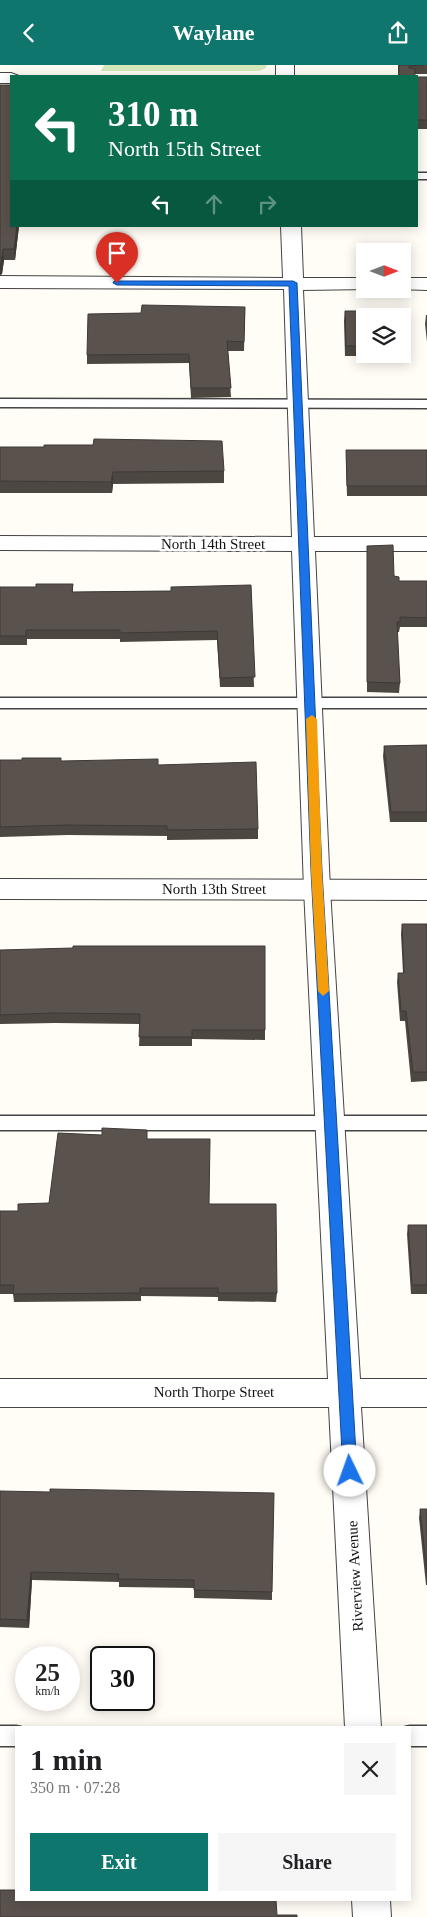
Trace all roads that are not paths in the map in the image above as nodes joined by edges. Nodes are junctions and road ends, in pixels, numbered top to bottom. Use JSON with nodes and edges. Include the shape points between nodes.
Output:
{"nodes":[{"id":1,"x":291,"y":227,"type":"edge"},
{"id":2,"x":0,"y":282,"type":"edge"},
{"id":3,"x":293,"y":283,"type":"junction"},
{"id":4,"x":356,"y":283,"type":"edge"},
{"id":5,"x":411,"y":284,"type":"edge"},
{"id":6,"x":427,"y":284,"type":"edge"},
{"id":7,"x":0,"y":403,"type":"edge"},
{"id":8,"x":299,"y":404,"type":"junction"},
{"id":9,"x":427,"y":404,"type":"edge"},
{"id":10,"x":0,"y":543,"type":"edge"},
{"id":11,"x":302,"y":544,"type":"junction"},
{"id":12,"x":427,"y":544,"type":"edge"},
{"id":13,"x":311,"y":702,"type":"junction"},
{"id":14,"x":0,"y":703,"type":"edge"},
{"id":15,"x":427,"y":703,"type":"edge"},
{"id":16,"x":0,"y":889,"type":"edge"},
{"id":17,"x":318,"y":889,"type":"junction"},
{"id":18,"x":427,"y":890,"type":"edge"},
{"id":19,"x":0,"y":1123,"type":"edge"},
{"id":20,"x":331,"y":1123,"type":"junction"},
{"id":21,"x":427,"y":1123,"type":"edge"},
{"id":22,"x":346,"y":1392,"type":"junction"},
{"id":23,"x":0,"y":1393,"type":"edge"},
{"id":24,"x":427,"y":1393,"type":"edge"},
{"id":25,"x":363,"y":1726,"type":"edge"},
{"id":26,"x":0,"y":1736,"type":"edge"},
{"id":27,"x":15,"y":1736,"type":"edge"},
{"id":28,"x":411,"y":1736,"type":"edge"},
{"id":29,"x":427,"y":1736,"type":"edge"},
{"id":30,"x":371,"y":1901,"type":"edge"},
{"id":31,"x":372,"y":1917,"type":"edge"}],
"edges":[{"from":1,"to":3,"type":"street","name":"Riverview Avenue"},
{"from":2,"to":3,"type":"street"},
{"from":3,"to":4,"type":"street"},
{"from":3,"to":8,"type":"street","name":"Riverview Avenue"},
{"from":5,"to":6,"type":"street"},
{"from":7,"to":8,"type":"lane"},
{"from":8,"to":9,"type":"lane"},
{"from":8,"to":11,"type":"street","name":"Riverview Avenue"},
{"from":10,"to":11,"type":"street","name":"North 14th Street"},
{"from":11,"to":12,"type":"street","name":"North 14th Street"},
{"from":11,"to":13,"type":"street","name":"Riverview Avenue"},
{"from":13,"to":14,"type":"lane"},
{"from":13,"to":15,"type":"lane"},
{"from":13,"to":17,"type":"street","name":"Riverview Avenue"},
{"from":16,"to":17,"type":"street","name":"North 13th Street"},
{"from":17,"to":18,"type":"street","name":"North 13th Street"},
{"from":17,"to":20,"type":"street","name":"Riverview Avenue"},
{"from":19,"to":20,"type":"lane"},
{"from":20,"to":21,"type":"lane"},
{"from":20,"to":22,"type":"street","name":"Riverview Avenue"},
{"from":22,"to":23,"type":"street","name":"North Thorpe Street"},
{"from":22,"to":24,"type":"street","name":"North Thorpe Street"},
{"from":22,"to":25,"type":"street","name":"Riverview Avenue"},
{"from":26,"to":27,"type":"lane"},
{"from":28,"to":29,"type":"lane"},
{"from":30,"to":31,"type":"street"}]}
